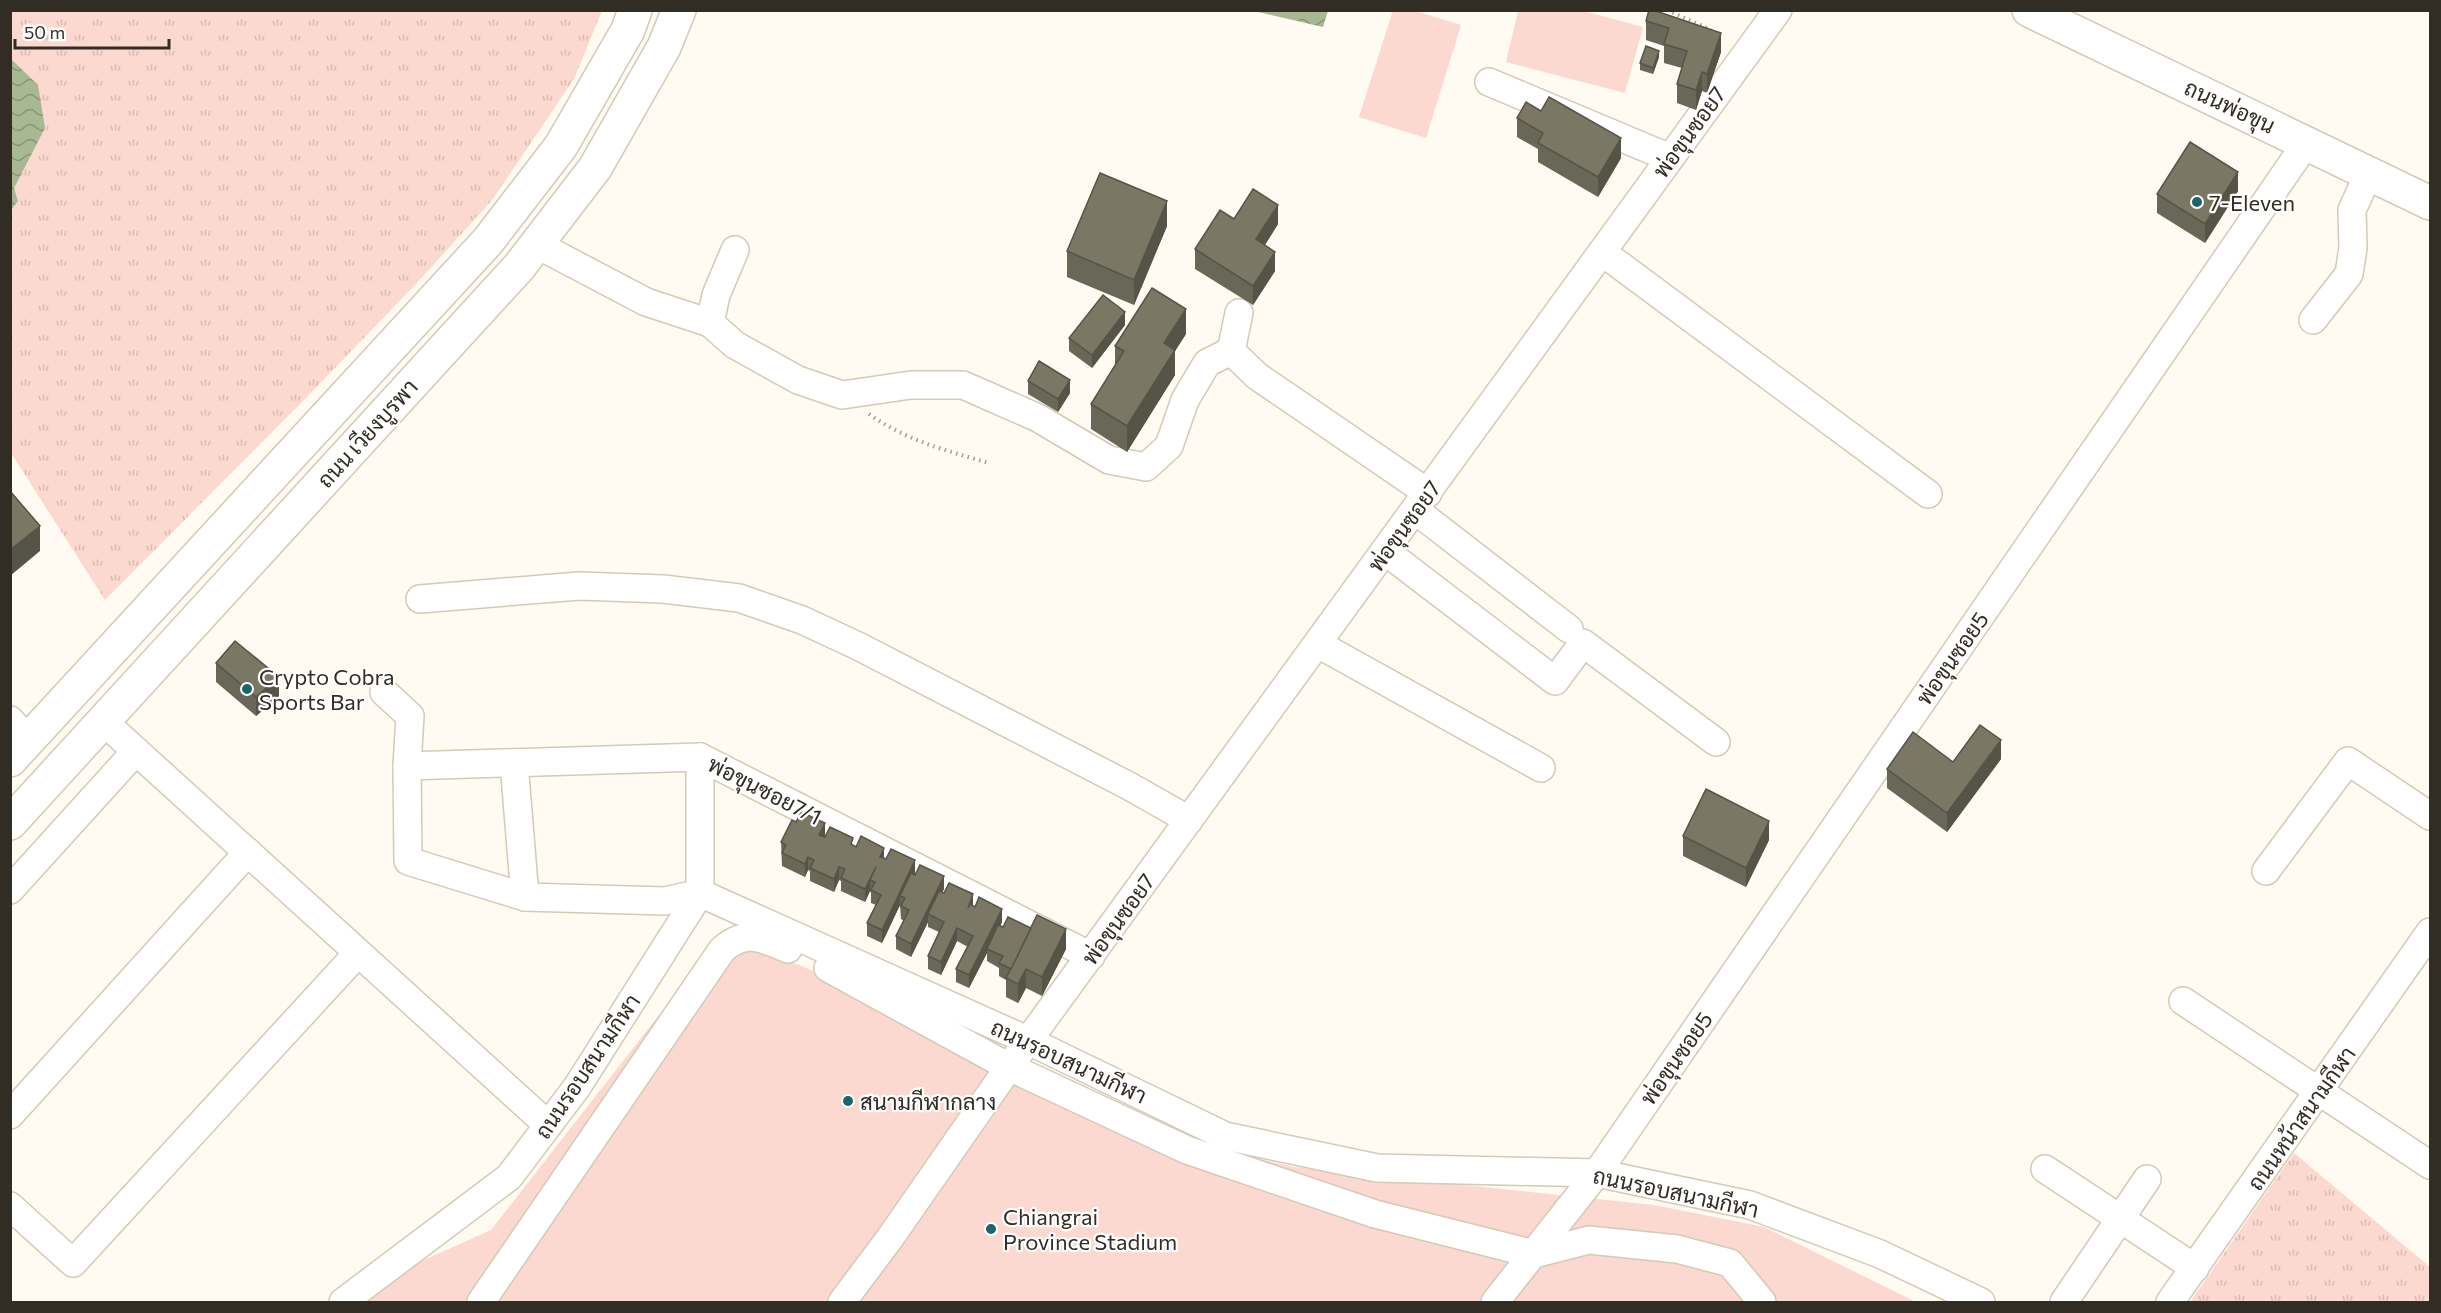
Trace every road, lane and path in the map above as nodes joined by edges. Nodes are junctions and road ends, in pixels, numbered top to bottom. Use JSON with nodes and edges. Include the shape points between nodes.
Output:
{"nodes":[{"id":1,"x":635,"y":10,"type":"edge"},
{"id":2,"x":679,"y":10,"type":"edge"},
{"id":3,"x":1667,"y":10,"type":"edge"},
{"id":4,"x":1778,"y":10,"type":"edge"},
{"id":5,"x":2028,"y":10,"type":"edge"},
{"id":6,"x":1749,"y":50,"type":"junction"},
{"id":7,"x":1489,"y":82,"type":"dead end"},
{"id":8,"x":2307,"y":142,"type":"junction"},
{"id":9,"x":1670,"y":158,"type":"junction"},
{"id":10,"x":2369,"y":173,"type":"junction"},
{"id":11,"x":2430,"y":203,"type":"edge"},
{"id":12,"x":536,"y":244,"type":"junction"},
{"id":13,"x":735,"y":250,"type":"dead end"},
{"id":14,"x":1602,"y":252,"type":"junction"},
{"id":15,"x":1239,"y":313,"type":"dead end"},
{"id":16,"x":2313,"y":320,"type":"dead end"},
{"id":17,"x":710,"y":323,"type":"junction"},
{"id":18,"x":1231,"y":351,"type":"junction"},
{"id":19,"x":842,"y":395,"type":"junction"},
{"id":20,"x":989,"y":463,"type":"dead end"},
{"id":21,"x":1928,"y":494,"type":"dead end"},
{"id":22,"x":1421,"y":501,"type":"junction"},
{"id":23,"x":1385,"y":552,"type":"junction"},
{"id":24,"x":420,"y":599,"type":"dead end"},
{"id":25,"x":1569,"y":629,"type":"dead end"},
{"id":26,"x":1318,"y":644,"type":"junction"},
{"id":27,"x":384,"y":692,"type":"dead end"},
{"id":28,"x":103,"y":721,"type":"junction"},
{"id":29,"x":17,"y":740,"type":"edge"},
{"id":30,"x":1716,"y":742,"type":"dead end"},
{"id":31,"x":136,"y":750,"type":"junction"},
{"id":32,"x":700,"y":757,"type":"junction"},
{"id":33,"x":514,"y":763,"type":"junction"},
{"id":34,"x":407,"y":765,"type":"junction"},
{"id":35,"x":1541,"y":768,"type":"dead end"},
{"id":36,"x":15,"y":809,"type":"edge"},
{"id":37,"x":2430,"y":816,"type":"edge"},
{"id":38,"x":1189,"y":820,"type":"junction"},
{"id":39,"x":248,"y":852,"type":"junction"},
{"id":40,"x":2266,"y":871,"type":"dead end"},
{"id":41,"x":10,"y":890,"type":"edge"},
{"id":42,"x":700,"y":893,"type":"junction"},
{"id":43,"x":525,"y":897,"type":"junction"},
{"id":44,"x":2430,"y":932,"type":"edge"},
{"id":45,"x":358,"y":953,"type":"junction"},
{"id":46,"x":1091,"y":956,"type":"junction"},
{"id":47,"x":2183,"y":1001,"type":"dead end"},
{"id":48,"x":1029,"y":1041,"type":"junction"},
{"id":49,"x":1009,"y":1067,"type":"junction"},
{"id":50,"x":2319,"y":1091,"type":"junction"},
{"id":51,"x":10,"y":1115,"type":"edge"},
{"id":52,"x":548,"y":1125,"type":"junction"},
{"id":53,"x":2430,"y":1166,"type":"edge"},
{"id":54,"x":2044,"y":1169,"type":"dead end"},
{"id":55,"x":1596,"y":1173,"type":"junction"},
{"id":56,"x":2147,"y":1179,"type":"dead end"},
{"id":57,"x":10,"y":1206,"type":"edge"},
{"id":58,"x":2121,"y":1219,"type":"junction"},
{"id":59,"x":1534,"y":1254,"type":"junction"},
{"id":60,"x":2195,"y":1268,"type":"junction"},
{"id":61,"x":343,"y":1302,"type":"edge"},
{"id":62,"x":481,"y":1302,"type":"edge"},
{"id":63,"x":842,"y":1302,"type":"edge"},
{"id":64,"x":1495,"y":1302,"type":"edge"},
{"id":65,"x":1762,"y":1302,"type":"edge"},
{"id":66,"x":1981,"y":1302,"type":"edge"},
{"id":67,"x":2064,"y":1302,"type":"edge"},
{"id":68,"x":2170,"y":1302,"type":"edge"}],
"edges":[{"from":1,"to":29,"type":"main road","name":"ถนน เวียงบูรพา","via":[[628,30],[561,146],[488,241]]},
{"from":2,"to":12,"type":"main road","name":"ถนน เวียงบูรพา","via":[[664,47],[595,168]]},
{"from":3,"to":6,"type":"path"},
{"from":4,"to":6,"type":"street","name":"พ่อขุนซอย7"},
{"from":5,"to":8,"type":"main road","name":"ถนนพ่อขุน"},
{"from":6,"to":9,"type":"street","name":"พ่อขุนซอย7"},
{"from":7,"to":9,"type":"street"},
{"from":8,"to":10,"type":"main road","name":"ถนนพ่อขุน"},
{"from":8,"to":55,"type":"street","name":"พ่อขุนซอย5"},
{"from":9,"to":14,"type":"street","name":"พ่อขุนซอย7"},
{"from":10,"to":11,"type":"main road","name":"ถนนพ่อขุน"},
{"from":10,"to":16,"type":"street","via":[[2352,210],[2349,274]]},
{"from":12,"to":17,"type":"street","via":[[646,302]]},
{"from":12,"to":28,"type":"main road","name":"ถนน เวียงบูรพา"},
{"from":13,"to":17,"type":"street","via":[[716,295]]},
{"from":14,"to":21,"type":"street"},
{"from":14,"to":22,"type":"street","name":"พ่อขุนซอย7"},
{"from":15,"to":18,"type":"street"},
{"from":17,"to":19,"type":"street","via":[[735,345],[788,374]]},
{"from":18,"to":19,"type":"street","via":[[1207,363],[1185,400],[1169,446],[1146,467],[1109,460],[1038,418],[963,385],[911,385]]},
{"from":18,"to":22,"type":"street","via":[[1257,376]]},
{"from":19,"to":20,"type":"path","via":[[912,438]]},
{"from":22,"to":23,"type":"street","name":"พ่อขุนซอย7"},
{"from":22,"to":25,"type":"street"},
{"from":23,"to":26,"type":"street","name":"พ่อขุนซอย7"},
{"from":23,"to":30,"type":"street","via":[[1555,681],[1583,643]]},
{"from":24,"to":38,"type":"street","via":[[579,586],[663,589],[739,598],[802,620],[858,646]]},
{"from":26,"to":35,"type":"street"},
{"from":26,"to":38,"type":"street","name":"พ่อขุนซอย7"},
{"from":27,"to":34,"type":"street","via":[[410,716]]},
{"from":28,"to":31,"type":"street"},
{"from":28,"to":36,"type":"main road","name":"ถนน เวียงบูรพา"},
{"from":31,"to":39,"type":"street"},
{"from":31,"to":41,"type":"street"},
{"from":32,"to":33,"type":"street","name":"พ่อขุนซอย7/1"},
{"from":32,"to":42,"type":"street"},
{"from":32,"to":46,"type":"street","name":"พ่อขุนซอย7/1"},
{"from":33,"to":34,"type":"street","name":"พ่อขุนซอย7/1"},
{"from":33,"to":43,"type":"street"},
{"from":34,"to":43,"type":"street","via":[[408,861]]},
{"from":37,"to":40,"type":"street","via":[[2348,760]]},
{"from":38,"to":46,"type":"street","name":"พ่อขุนซอย7"},
{"from":39,"to":45,"type":"street"},
{"from":39,"to":51,"type":"street"},
{"from":42,"to":43,"type":"street","via":[[665,901]]},
{"from":42,"to":48,"type":"street","name":"ถนนรอบสนามกีฬา"},
{"from":42,"to":52,"type":"street","name":"ถนนรอบสนามกีฬา"},
{"from":44,"to":50,"type":"street","name":"ถนนหน้าสนามกีฬา"},
{"from":45,"to":52,"type":"street"},
{"from":45,"to":57,"type":"street","via":[[74,1263]]},
{"from":46,"to":48,"type":"street","name":"พ่อขุนซอย7"},
{"from":47,"to":50,"type":"street"},
{"from":48,"to":49,"type":"street","name":"พ่อขุนซอย7"},
{"from":48,"to":55,"type":"street","name":"ถนนรอบสนามกีฬา","via":[[1225,1136],[1377,1168]]},
{"from":49,"to":59,"type":"street","via":[[1187,1150],[1375,1214]]},
{"from":49,"to":62,"type":"street","via":[[805,955],[760,937],[744,937],[730,943],[706,972]]},
{"from":49,"to":63,"type":"street","name":"พ่อขุนซอย7"},
{"from":50,"to":53,"type":"street"},
{"from":50,"to":60,"type":"street","name":"ถนนหน้าสนามกีฬา"},
{"from":52,"to":61,"type":"street","name":"ถนนรอบสนามกีฬา","via":[[509,1177]]},
{"from":54,"to":58,"type":"street"},
{"from":55,"to":59,"type":"street","name":"พ่อขุนซอย5"},
{"from":55,"to":66,"type":"street","name":"ถนนรอบสนามกีฬา","via":[[1750,1205],[1880,1254]]},
{"from":56,"to":58,"type":"street"},
{"from":58,"to":60,"type":"street"},
{"from":58,"to":67,"type":"street"},
{"from":59,"to":64,"type":"street","name":"พ่อขุนซอย5"},
{"from":59,"to":65,"type":"street","via":[[1588,1240],[1677,1249],[1730,1263]]},
{"from":60,"to":68,"type":"street","name":"ถนนหน้าสนามกีฬา"}]}
